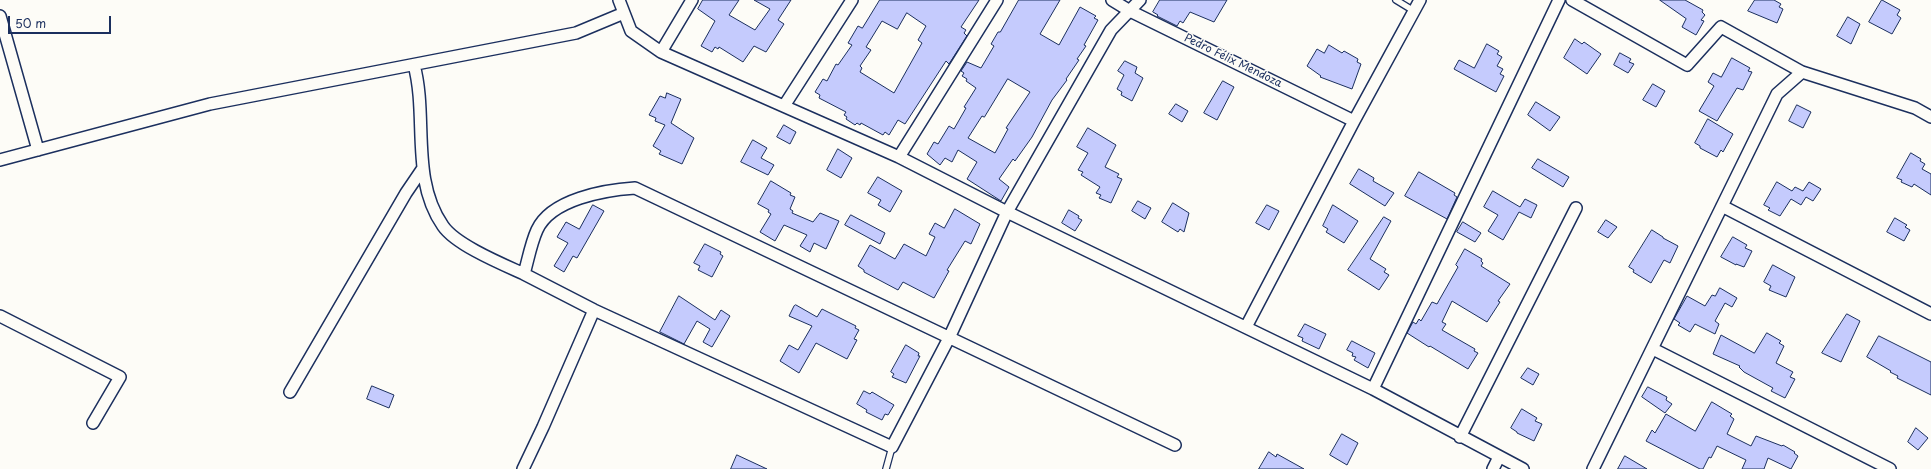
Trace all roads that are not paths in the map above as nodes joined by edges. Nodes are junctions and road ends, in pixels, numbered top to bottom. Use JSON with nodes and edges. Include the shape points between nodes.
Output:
{"nodes":[{"id":1,"x":620,"y":0,"type":"edge"},
{"id":2,"x":692,"y":0,"type":"edge"},
{"id":3,"x":852,"y":0,"type":"edge"},
{"id":4,"x":997,"y":0,"type":"edge"},
{"id":5,"x":1112,"y":0,"type":"edge"},
{"id":6,"x":1140,"y":0,"type":"edge"},
{"id":7,"x":1396,"y":0,"type":"edge"},
{"id":8,"x":1420,"y":0,"type":"edge"},
{"id":9,"x":1559,"y":0,"type":"edge"},
{"id":10,"x":1572,"y":0,"type":"edge"},
{"id":11,"x":1130,"y":11,"type":"junction"},
{"id":12,"x":1414,"y":11,"type":"junction"},
{"id":13,"x":624,"y":13,"type":"junction"},
{"id":14,"x":0,"y":16,"type":"edge"},
{"id":15,"x":661,"y":52,"type":"junction"},
{"id":16,"x":414,"y":65,"type":"junction"},
{"id":17,"x":1802,"y":72,"type":"junction"},
{"id":18,"x":784,"y":106,"type":"junction"},
{"id":19,"x":1931,"y":117,"type":"edge"},
{"id":20,"x":1354,"y":121,"type":"junction"},
{"id":21,"x":38,"y":150,"type":"junction"},
{"id":22,"x":899,"y":157,"type":"junction"},
{"id":23,"x":0,"y":160,"type":"edge"},
{"id":24,"x":423,"y":168,"type":"junction"},
{"id":25,"x":1722,"y":206,"type":"junction"},
{"id":26,"x":1576,"y":208,"type":"dead end"},
{"id":27,"x":1007,"y":212,"type":"junction"},
{"id":28,"x":524,"y":274,"type":"junction"},
{"id":29,"x":594,"y":310,"type":"junction"},
{"id":30,"x":1931,"y":314,"type":"edge"},
{"id":31,"x":0,"y":316,"type":"edge"},
{"id":32,"x":1246,"y":327,"type":"junction"},
{"id":33,"x":948,"y":338,"type":"junction"},
{"id":34,"x":1653,"y":349,"type":"junction"},
{"id":35,"x":1372,"y":389,"type":"junction"},
{"id":36,"x":290,"y":392,"type":"dead end"},
{"id":37,"x":93,"y":423,"type":"dead end"},
{"id":38,"x":1460,"y":437,"type":"junction"},
{"id":39,"x":1175,"y":445,"type":"dead end"},
{"id":40,"x":892,"y":447,"type":"junction"},
{"id":41,"x":1499,"y":457,"type":"junction"},
{"id":42,"x":523,"y":469,"type":"edge"},
{"id":43,"x":886,"y":469,"type":"edge"},
{"id":44,"x":1493,"y":469,"type":"edge"},
{"id":45,"x":1523,"y":469,"type":"edge"},
{"id":46,"x":1593,"y":469,"type":"edge"},
{"id":47,"x":1890,"y":469,"type":"edge"}],
"edges":[{"from":1,"to":13,"type":"street"},
{"from":2,"to":15,"type":"street"},
{"from":3,"to":18,"type":"street"},
{"from":4,"to":22,"type":"street"},
{"from":5,"to":11,"type":"street","name":"Pedro Félix Mendoza"},
{"from":6,"to":11,"type":"street"},
{"from":7,"to":12,"type":"lane"},
{"from":8,"to":12,"type":"street"},
{"from":9,"to":35,"type":"street"},
{"from":10,"to":17,"type":"street","via":[[1687,65],[1721,27]]},
{"from":11,"to":20,"type":"street","name":"Pedro Félix Mendoza"},
{"from":11,"to":27,"type":"street","via":[[1111,30]]},
{"from":12,"to":20,"type":"street"},
{"from":13,"to":15,"type":"street","via":[[631,31]]},
{"from":13,"to":16,"type":"street","via":[[576,33]]},
{"from":14,"to":21,"type":"street"},
{"from":15,"to":18,"type":"street"},
{"from":16,"to":21,"type":"street","via":[[210,104]]},
{"from":16,"to":24,"type":"street","via":[[419,91]]},
{"from":17,"to":19,"type":"street","via":[[1915,108]]},
{"from":17,"to":25,"type":"street","via":[[1777,94]]},
{"from":18,"to":22,"type":"street"},
{"from":20,"to":32,"type":"street"},
{"from":21,"to":23,"type":"street"},
{"from":22,"to":27,"type":"street"},
{"from":24,"to":28,"type":"street","via":[[431,201],[443,226],[456,238],[481,253]]},
{"from":24,"to":36,"type":"street","via":[[402,198]]},
{"from":25,"to":30,"type":"street"},
{"from":25,"to":34,"type":"street"},
{"from":26,"to":38,"type":"street"},
{"from":27,"to":32,"type":"street"},
{"from":27,"to":33,"type":"street"},
{"from":28,"to":29,"type":"street"},
{"from":28,"to":33,"type":"street","via":[[537,229],[551,212],[571,201],[613,189],[635,188]]},
{"from":29,"to":40,"type":"street"},
{"from":29,"to":42,"type":"street"},
{"from":31,"to":37,"type":"street","via":[[120,377]]},
{"from":32,"to":35,"type":"street"},
{"from":33,"to":39,"type":"street"},
{"from":33,"to":40,"type":"street"},
{"from":34,"to":46,"type":"street"},
{"from":34,"to":47,"type":"street"},
{"from":35,"to":38,"type":"street"},
{"from":38,"to":41,"type":"street"},
{"from":40,"to":43,"type":"lane"},
{"from":41,"to":44,"type":"street"},
{"from":41,"to":45,"type":"street"}]}
